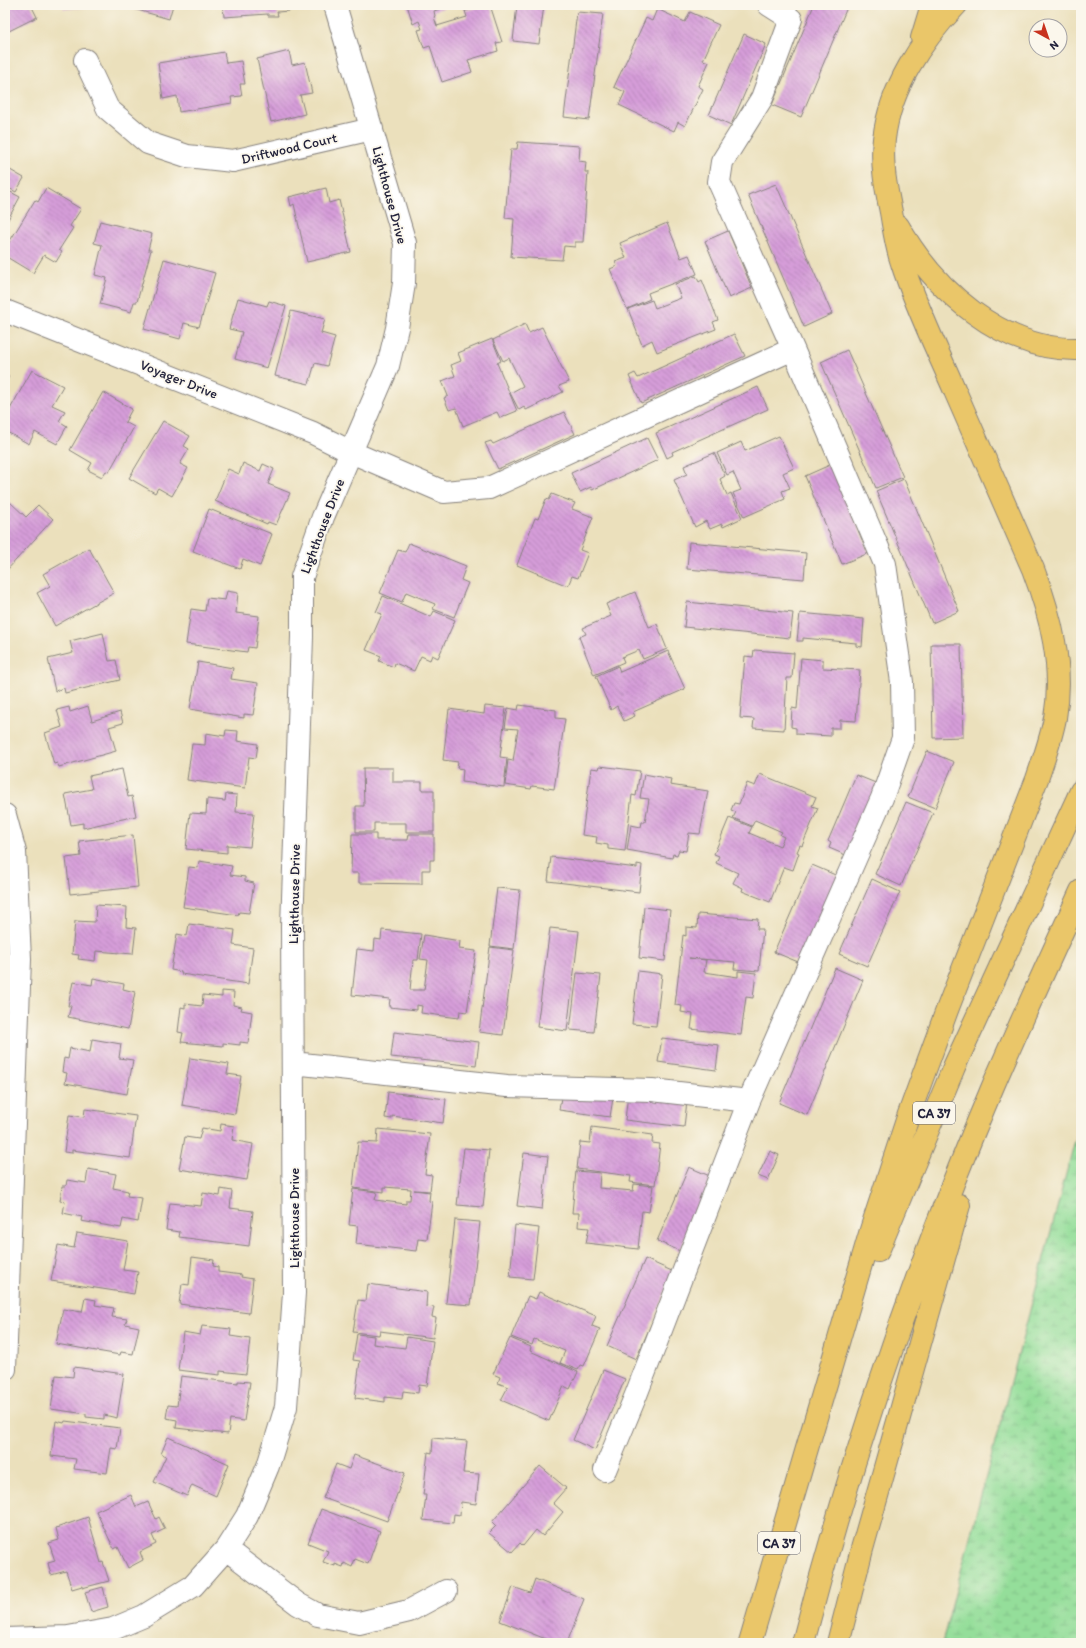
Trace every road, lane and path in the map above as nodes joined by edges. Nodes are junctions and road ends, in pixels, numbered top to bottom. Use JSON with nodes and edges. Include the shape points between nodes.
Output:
{"nodes":[{"id":1,"x":335,"y":5,"type":"edge"},
{"id":2,"x":769,"y":5,"type":"edge"},
{"id":3,"x":932,"y":5,"type":"edge"},
{"id":4,"x":956,"y":5,"type":"edge"},
{"id":5,"x":794,"y":12,"type":"edge"},
{"id":6,"x":85,"y":60,"type":"dead end"},
{"id":7,"x":909,"y":67,"type":"junction"},
{"id":8,"x":372,"y":129,"type":"junction"},
{"id":9,"x":891,"y":213,"type":"junction"},
{"id":10,"x":5,"y":311,"type":"edge"},
{"id":11,"x":794,"y":349,"type":"junction"},
{"id":12,"x":1081,"y":349,"type":"edge"},
{"id":13,"x":351,"y":452,"type":"junction"},
{"id":14,"x":1081,"y":791,"type":"edge"},
{"id":15,"x":5,"y":815,"type":"edge"},
{"id":16,"x":1081,"y":891,"type":"edge"},
{"id":17,"x":293,"y":1063,"type":"junction"},
{"id":18,"x":993,"y":1087,"type":"junction"},
{"id":19,"x":749,"y":1101,"type":"junction"},
{"id":20,"x":5,"y":1369,"type":"edge"},
{"id":21,"x":809,"y":1444,"type":"junction"},
{"id":22,"x":605,"y":1470,"type":"dead end"},
{"id":23,"x":226,"y":1549,"type":"junction"},
{"id":24,"x":446,"y":1591,"type":"dead end"},
{"id":25,"x":5,"y":1639,"type":"edge"},
{"id":26,"x":750,"y":1643,"type":"edge"},
{"id":27,"x":803,"y":1643,"type":"edge"},
{"id":28,"x":838,"y":1643,"type":"edge"}],
"edges":[{"from":1,"to":8,"type":"street","name":"Lighthouse Drive"},
{"from":2,"to":5,"type":"street"},
{"from":3,"to":7,"type":"highway"},
{"from":4,"to":7,"type":"highway","via":[[926,41]]},
{"from":5,"to":11,"type":"street","via":[[762,98],[722,162],[719,182]]},
{"from":6,"to":8,"type":"street","name":"Driftwood Court","via":[[108,109],[148,143],[187,156],[234,161]]},
{"from":7,"to":9,"type":"highway","via":[[889,114],[884,139],[883,163]]},
{"from":8,"to":13,"type":"street","name":"Lighthouse Drive","via":[[405,243],[404,283],[388,366]]},
{"from":9,"to":12,"type":"highway","via":[[930,272],[953,297],[973,313],[1019,337],[1044,345]]},
{"from":9,"to":21,"type":"highway","via":[[896,240],[912,290],[1044,597],[1052,626],[1056,658],[1055,717],[1048,748],[909,1114],[871,1230]]},
{"from":10,"to":13,"type":"street","name":"Voyager Drive","via":[[313,433]]},
{"from":11,"to":13,"type":"street","name":"Voyager Drive","via":[[490,488],[444,492]]},
{"from":11,"to":19,"type":"street","via":[[885,564],[902,682],[903,738],[882,798]]},
{"from":13,"to":17,"type":"street","name":"Lighthouse Drive","via":[[323,517],[302,577],[292,927]]},
{"from":14,"to":21,"type":"highway","number":"CA 37","via":[[954,1067],[905,1184],[867,1279]]},
{"from":15,"to":20,"type":"street","via":[[15,852],[20,958]]},
{"from":16,"to":18,"type":"highway"},
{"from":17,"to":19,"type":"street","via":[[507,1086],[652,1090]]},
{"from":17,"to":23,"type":"street","name":"Lighthouse Drive","via":[[294,1293],[286,1407],[268,1466],[247,1516]]},
{"from":18,"to":27,"type":"highway","via":[[883,1373],[855,1459]]},
{"from":18,"to":28,"type":"highway","via":[[862,1549]]},
{"from":19,"to":22,"type":"street"},
{"from":21,"to":26,"type":"highway","number":"CA 37"},
{"from":23,"to":24,"type":"street","via":[[298,1604],[318,1615],[359,1623],[409,1611]]},
{"from":23,"to":25,"type":"street","name":"Lighthouse Drive","via":[[193,1586],[136,1620],[113,1629],[68,1637]]}]}
